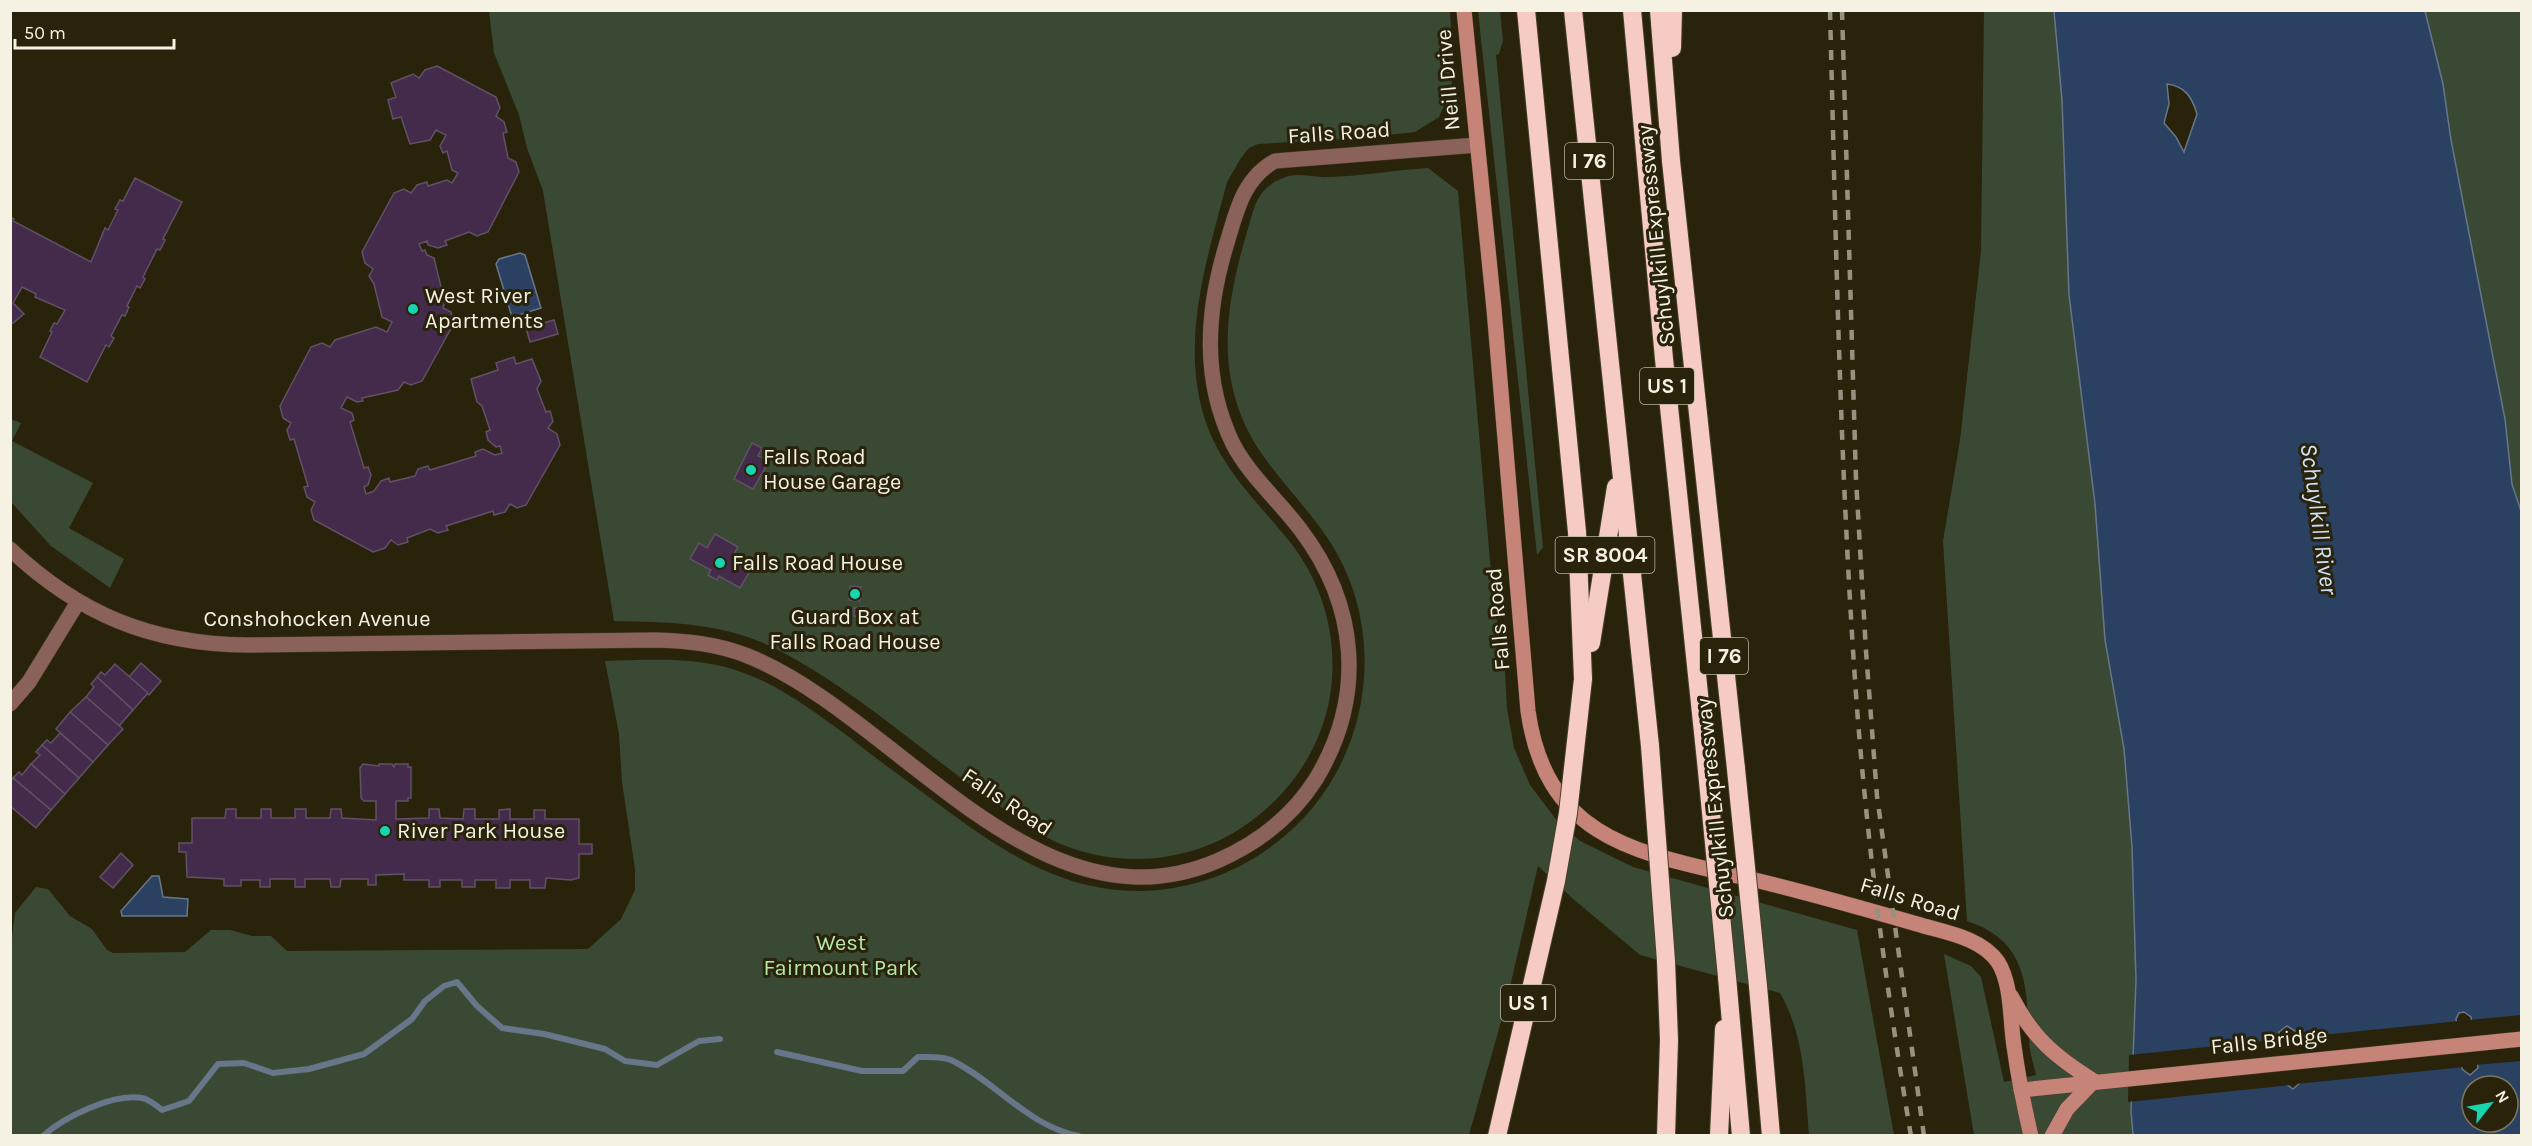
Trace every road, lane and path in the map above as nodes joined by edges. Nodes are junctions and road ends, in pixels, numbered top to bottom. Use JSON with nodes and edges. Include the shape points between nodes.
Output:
{"nodes":[{"id":1,"x":1464,"y":10,"type":"edge"},
{"id":2,"x":1526,"y":10,"type":"edge"},
{"id":3,"x":1573,"y":10,"type":"edge"},
{"id":4,"x":1632,"y":10,"type":"edge"},
{"id":5,"x":1659,"y":10,"type":"edge"},
{"id":6,"x":1673,"y":10,"type":"edge"},
{"id":7,"x":1477,"y":144,"type":"junction"},
{"id":8,"x":1671,"y":161,"type":"junction"},
{"id":9,"x":1620,"y":461,"type":"junction"},
{"id":10,"x":10,"y":549,"type":"edge"},
{"id":11,"x":78,"y":602,"type":"junction"},
{"id":12,"x":614,"y":640,"type":"joint"},
{"id":13,"x":1583,"y":679,"type":"junction"},
{"id":14,"x":10,"y":704,"type":"edge"},
{"id":15,"x":1727,"y":977,"type":"junction"},
{"id":16,"x":2006,"y":988,"type":"junction"},
{"id":17,"x":2522,"y":1039,"type":"edge"},
{"id":18,"x":2100,"y":1081,"type":"junction"},
{"id":19,"x":2021,"y":1090,"type":"junction"},
{"id":20,"x":1499,"y":1132,"type":"edge"},
{"id":21,"x":1666,"y":1136,"type":"edge"},
{"id":22,"x":1719,"y":1136,"type":"edge"},
{"id":23,"x":1741,"y":1136,"type":"edge"},
{"id":24,"x":1771,"y":1136,"type":"edge"},
{"id":25,"x":2031,"y":1136,"type":"edge"},
{"id":26,"x":2052,"y":1136,"type":"edge"}],
"edges":[{"from":1,"to":7,"type":"main road","name":"Neill Drive"},
{"from":2,"to":13,"type":"highway","number":"US 1","via":[[1577,532]]},
{"from":3,"to":9,"type":"highway","number":"I 76"},
{"from":4,"to":15,"type":"highway","number":"US 1","bridge":true},
{"from":5,"to":8,"type":"highway","name":"Schuylkill Expressway","number":"I 76"},
{"from":6,"to":8,"type":"highway"},
{"from":7,"to":12,"type":"street","name":"Falls Road","via":[[1275,161],[1247,186],[1234,219],[1214,291],[1209,338],[1220,408],[1242,459],[1299,527],[1330,573],[1344,615],[1349,661],[1345,705],[1323,767],[1298,804],[1248,845],[1210,864],[1168,874],[1128,877],[1084,868],[1042,854],[1002,830],[819,695],[774,668],[705,643]]},
{"from":7,"to":16,"type":"main road","name":"Falls Road","via":[[1528,711],[1535,751],[1556,792],[1595,829],[1633,848],[1811,893],[1969,940],[1995,958]]},
{"from":8,"to":24,"type":"highway","name":"Schuylkill Expressway","number":"I 76","bridge":true},
{"from":9,"to":13,"type":"highway","number":"SR 8004"},
{"from":9,"to":21,"type":"highway","number":"I 76","bridge":true,"via":[[1650,746],[1666,960]]},
{"from":10,"to":11,"type":"street","name":"Conshohocken Avenue"},
{"from":11,"to":12,"type":"street","name":"Conshohocken Avenue","via":[[142,631],[226,645]]},
{"from":11,"to":14,"type":"street","via":[[29,682]]},
{"from":13,"to":20,"type":"highway","number":"US 1","bridge":true,"via":[[1556,881]]},
{"from":15,"to":22,"type":"highway"},
{"from":15,"to":23,"type":"highway","number":"US 1"},
{"from":16,"to":18,"type":"main road","via":[[2040,1042]]},
{"from":16,"to":19,"type":"main road","name":"Falls Road"},
{"from":17,"to":18,"type":"main road","name":"Falls Bridge"},
{"from":18,"to":19,"type":"main road","name":"Falls Bridge"},
{"from":18,"to":26,"type":"main road","via":[[2067,1109]]},
{"from":19,"to":25,"type":"main road","name":"Falls Road"}]}
